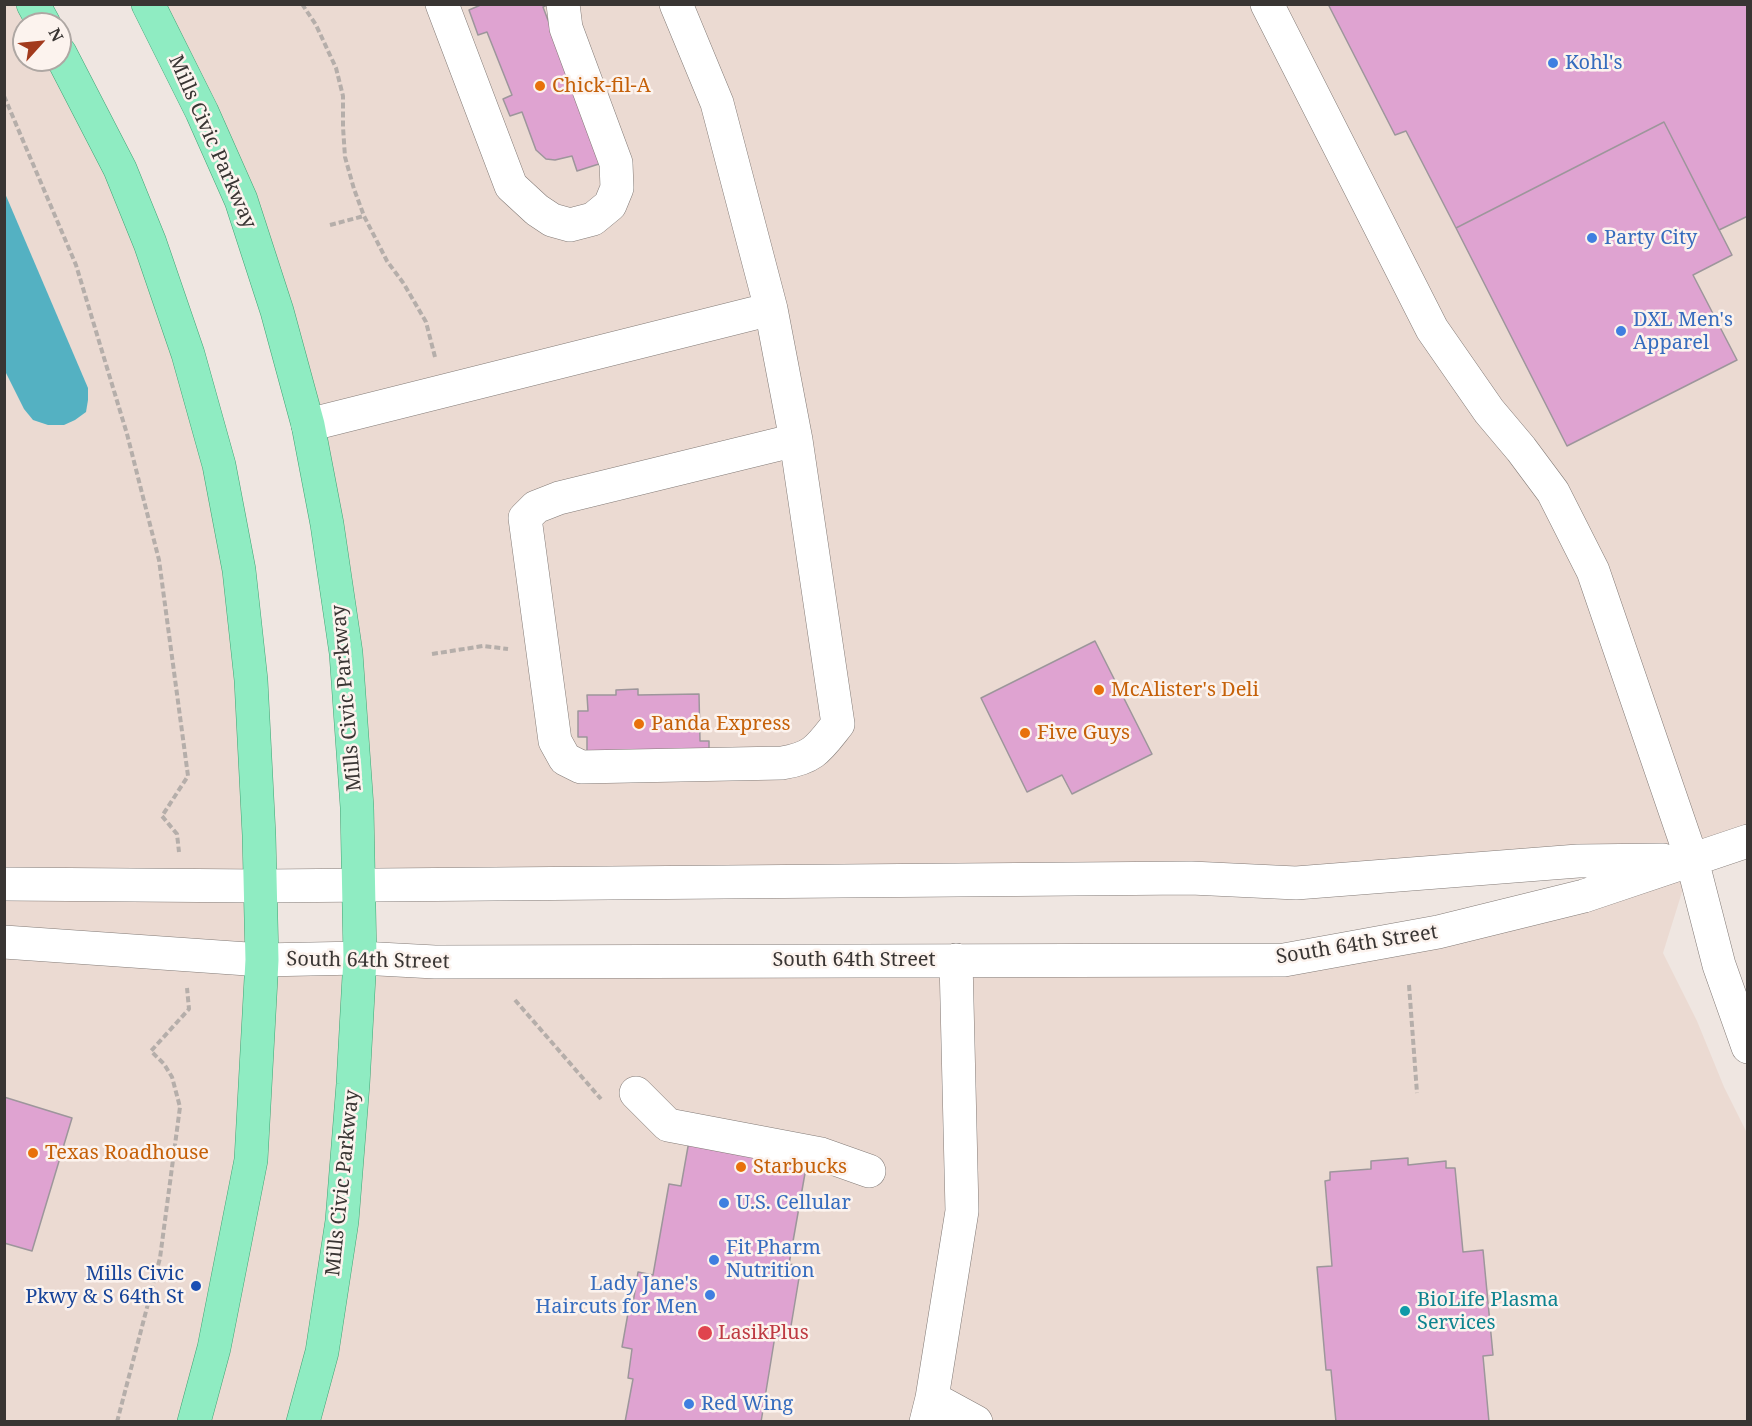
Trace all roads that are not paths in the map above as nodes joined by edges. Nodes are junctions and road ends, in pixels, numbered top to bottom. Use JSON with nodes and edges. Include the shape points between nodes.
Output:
{"nodes":[{"id":1,"x":148,"y":4,"type":"edge"},
{"id":2,"x":442,"y":4,"type":"edge"},
{"id":3,"x":563,"y":4,"type":"edge"},
{"id":4,"x":676,"y":4,"type":"edge"},
{"id":5,"x":1267,"y":4,"type":"edge"},
{"id":6,"x":70,"y":72,"type":"edge"},
{"id":7,"x":771,"y":309,"type":"junction"},
{"id":8,"x":308,"y":425,"type":"junction"},
{"id":9,"x":796,"y":440,"type":"junction"},
{"id":10,"x":1748,"y":841,"type":"edge"},
{"id":11,"x":1692,"y":860,"type":"junction"},
{"id":12,"x":4,"y":884,"type":"edge"},
{"id":13,"x":358,"y":885,"type":"junction"},
{"id":14,"x":261,"y":886,"type":"junction"},
{"id":15,"x":4,"y":942,"type":"edge"},
{"id":16,"x":360,"y":958,"type":"junction"},
{"id":17,"x":262,"y":960,"type":"junction"},
{"id":18,"x":956,"y":960,"type":"junction"},
{"id":19,"x":1748,"y":1047,"type":"edge"},
{"id":20,"x":636,"y":1093,"type":"dead end"},
{"id":21,"x":869,"y":1171,"type":"dead end"},
{"id":22,"x":929,"y":1410,"type":"edge"},
{"id":23,"x":194,"y":1422,"type":"edge"},
{"id":24,"x":303,"y":1422,"type":"edge"},
{"id":25,"x":976,"y":1422,"type":"edge"}],
"edges":[{"from":1,"to":8,"type":"main road","name":"Mills Civic Parkway","via":[[241,200]]},
{"from":2,"to":3,"type":"street","via":[[511,186],[552,220],[570,225],[593,219],[610,205],[617,188],[616,163],[566,28]]},
{"from":4,"to":7,"type":"street","via":[[717,103]]},
{"from":5,"to":11,"type":"street","via":[[1432,329],[1489,411],[1553,492],[1593,571]]},
{"from":6,"to":14,"type":"main road","via":[[120,170],[150,243],[188,354],[219,465],[239,570],[251,680]]},
{"from":7,"to":8,"type":"street"},
{"from":7,"to":9,"type":"street"},
{"from":8,"to":13,"type":"main road","name":"Mills Civic Parkway","via":[[346,653],[357,807]]},
{"from":9,"to":9,"type":"street","via":[[559,498],[536,507],[525,518],[555,741],[565,759],[581,767],[782,763],[801,760],[819,748],[838,724]]},
{"from":10,"to":11,"type":"street","name":"South 64th Street"},
{"from":11,"to":13,"type":"street","name":"South 64th Street","via":[[1578,861],[1296,883],[1179,878]]},
{"from":11,"to":18,"type":"street","name":"South 64th Street","via":[[1584,896],[1438,932],[1284,960]]},
{"from":11,"to":19,"type":"street","via":[[1719,965]]},
{"from":12,"to":14,"type":"street","name":"South 64th Street"},
{"from":13,"to":14,"type":"street","name":"South 64th Street"},
{"from":13,"to":16,"type":"main road","name":"Mills Civic Parkway"},
{"from":14,"to":17,"type":"main road"},
{"from":15,"to":17,"type":"street","name":"South 64th Street"},
{"from":16,"to":17,"type":"street","name":"South 64th Street"},
{"from":16,"to":18,"type":"street","name":"South 64th Street","via":[[435,962]]},
{"from":16,"to":24,"type":"main road","name":"Mills Civic Parkway","via":[[342,1221],[322,1352]]},
{"from":17,"to":23,"type":"main road","via":[[250,1160],[214,1348]]},
{"from":18,"to":22,"type":"street","via":[[962,1211]]},
{"from":20,"to":21,"type":"street","via":[[668,1125],[820,1154]]},
{"from":22,"to":25,"type":"street"}]}
